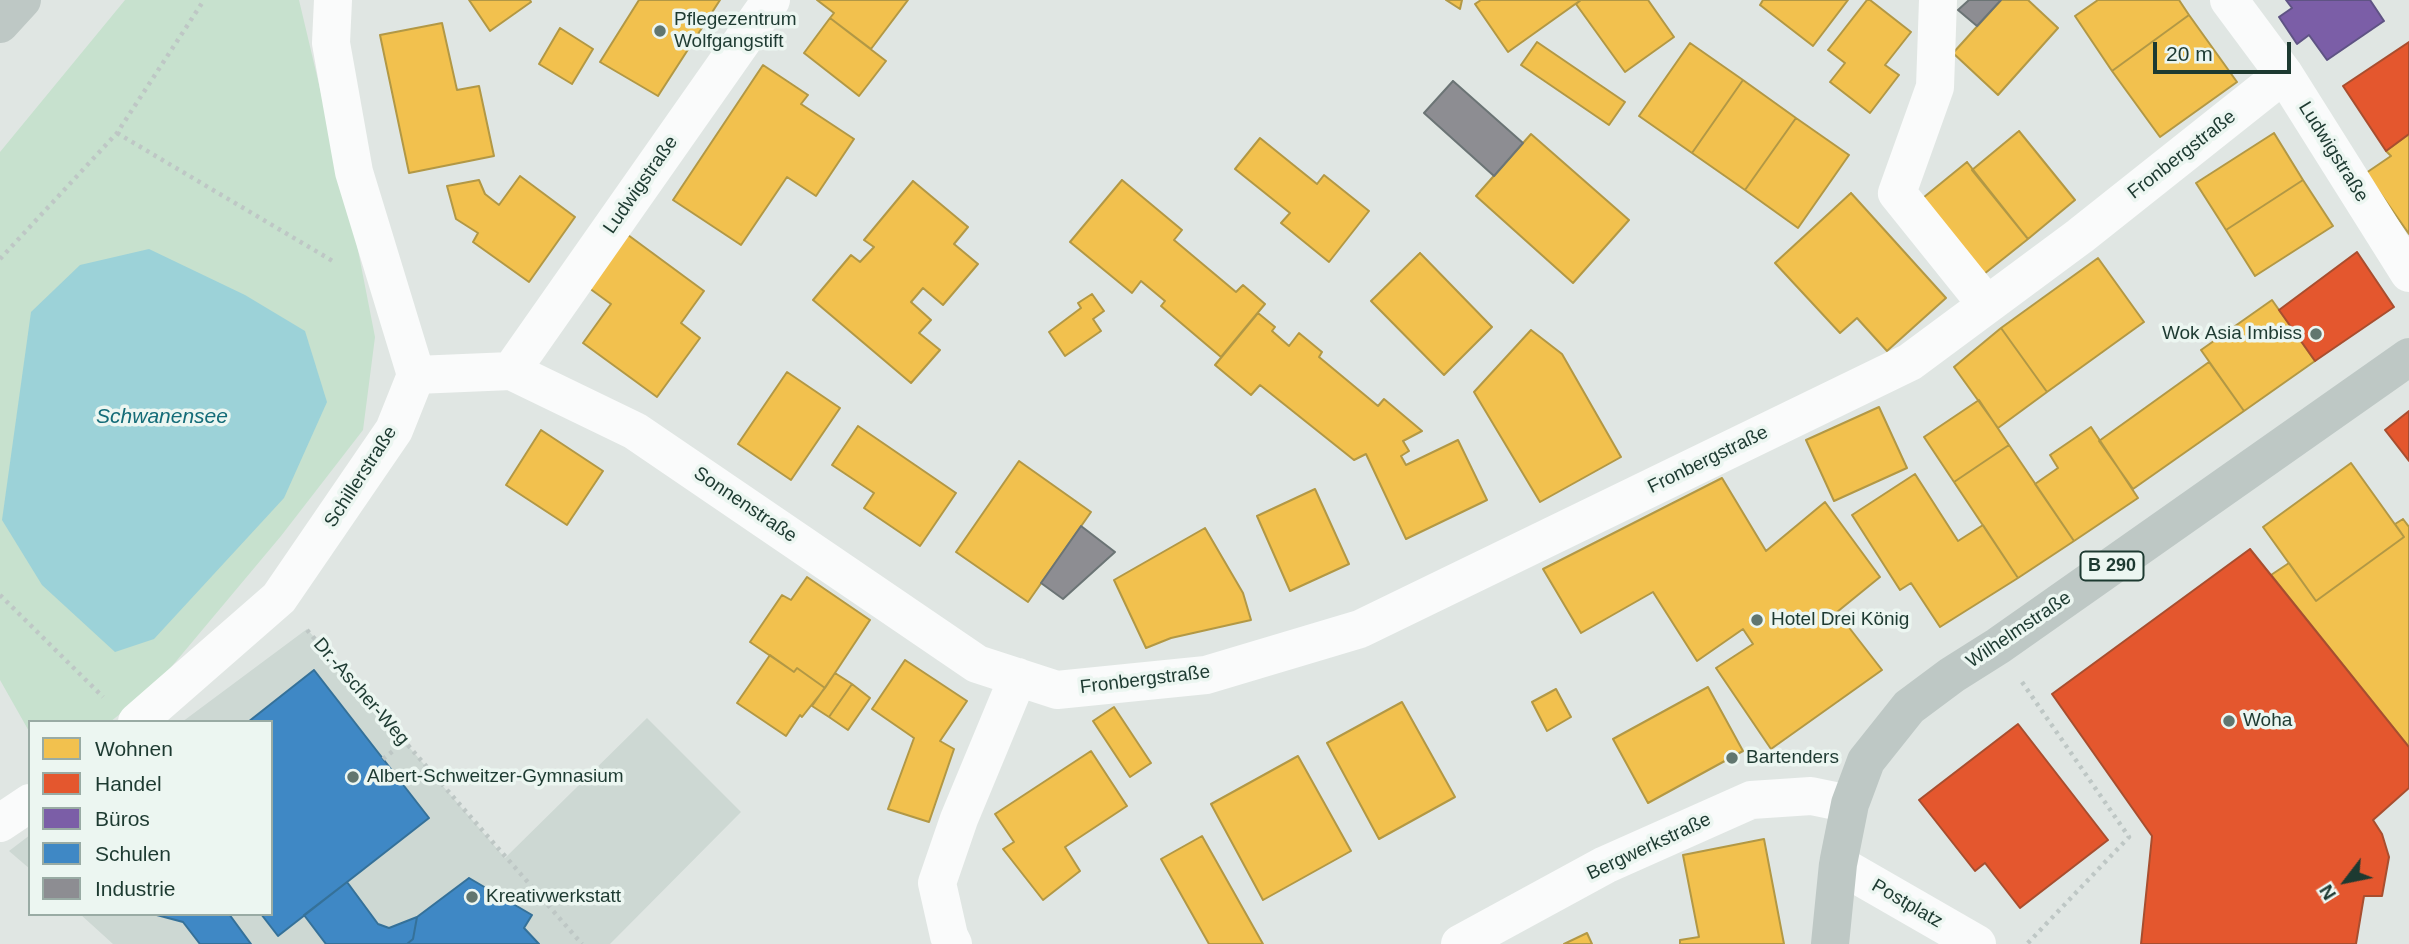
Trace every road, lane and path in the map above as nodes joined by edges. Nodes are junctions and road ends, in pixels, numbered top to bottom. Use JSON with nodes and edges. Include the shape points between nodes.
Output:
{"nodes":[{"id":1,"x":22,"y":0,"type":"edge"},
{"id":2,"x":204,"y":0,"type":"edge"},
{"id":3,"x":333,"y":0,"type":"edge"},
{"id":4,"x":771,"y":0,"type":"edge"},
{"id":5,"x":1938,"y":0,"type":"edge"},
{"id":6,"x":2230,"y":0,"type":"edge"},
{"id":7,"x":0,"y":24,"type":"edge"},
{"id":8,"x":2284,"y":74,"type":"junction"},
{"id":9,"x":117,"y":133,"type":"junction"},
{"id":10,"x":0,"y":260,"type":"edge"},
{"id":11,"x":2409,"y":274,"type":"edge"},
{"id":12,"x":392,"y":296,"type":"junction"},
{"id":13,"x":1987,"y":305,"type":"junction"},
{"id":14,"x":2409,"y":357,"type":"edge"},
{"id":15,"x":511,"y":370,"type":"junction"},
{"id":16,"x":416,"y":375,"type":"junction"},
{"id":17,"x":0,"y":595,"type":"edge"},
{"id":18,"x":279,"y":598,"type":"junction"},
{"id":19,"x":1998,"y":646,"type":"junction"},
{"id":20,"x":1018,"y":677,"type":"junction"},
{"id":21,"x":1057,"y":690,"type":"joint"},
{"id":22,"x":123,"y":712,"type":"edge"},
{"id":23,"x":404,"y":742,"type":"junction"},
{"id":24,"x":383,"y":759,"type":"dead end"},
{"id":25,"x":1850,"y":804,"type":"junction"},
{"id":26,"x":1838,"y":864,"type":"junction"},
{"id":27,"x":579,"y":942,"type":"edge"},
{"id":28,"x":953,"y":944,"type":"edge"},
{"id":29,"x":1461,"y":944,"type":"edge"},
{"id":30,"x":1830,"y":944,"type":"edge"},
{"id":31,"x":1977,"y":944,"type":"edge"},
{"id":32,"x":2027,"y":944,"type":"edge"}],
"edges":[{"from":1,"to":7,"type":"main road"},
{"from":2,"to":9,"type":"path"},
{"from":3,"to":12,"type":"street","via":[[331,43],[354,172]]},
{"from":4,"to":15,"type":"street","name":"Ludwigstraße"},
{"from":5,"to":13,"type":"street","via":[[1935,87],[1897,193]]},
{"from":6,"to":8,"type":"street","name":"Ludwigstraße"},
{"from":8,"to":11,"type":"street","name":"Ludwigstraße"},
{"from":8,"to":13,"type":"street","name":"Fronbergstraße"},
{"from":9,"to":10,"type":"path"},
{"from":9,"to":12,"type":"path"},
{"from":12,"to":16,"type":"street"},
{"from":13,"to":21,"type":"street","name":"Fronbergstraße","via":[[1910,362],[1360,629],[1206,675]]},
{"from":14,"to":19,"type":"main road","name":"Wilhelmstraße","number":"B 290"},
{"from":15,"to":16,"type":"street","name":"Sonnenstraße"},
{"from":15,"to":20,"type":"street","name":"Sonnenstraße","via":[[635,430],[977,664]]},
{"from":16,"to":18,"type":"street","name":"Schillerstraße","via":[[394,430]]},
{"from":17,"to":22,"type":"path"},
{"from":18,"to":22,"type":"street","name":"Schillerstraße"},
{"from":18,"to":23,"type":"path","name":"Dr.-Ascher-Weg"},
{"from":19,"to":25,"type":"main road","name":"Wilhelmstraße","number":"B 290","via":[[1909,707],[1866,761]]},
{"from":19,"to":32,"type":"path","via":[[2129,837]]},
{"from":20,"to":21,"type":"street","name":"Sonnenstraße"},
{"from":20,"to":28,"type":"street","via":[[958,819],[937,883]]},
{"from":23,"to":24,"type":"path"},
{"from":23,"to":27,"type":"path","name":"Dr.-Ascher-Weg"},
{"from":25,"to":26,"type":"main road","name":"Wilhelmstraße","number":"B 290"},
{"from":25,"to":29,"type":"street","name":"Bergwerkstraße","via":[[1811,796],[1751,800],[1605,865]]},
{"from":26,"to":30,"type":"main road","name":"Wilhelmstraße","number":"B 290"},
{"from":26,"to":31,"type":"street","name":"Postplatz"}]}
